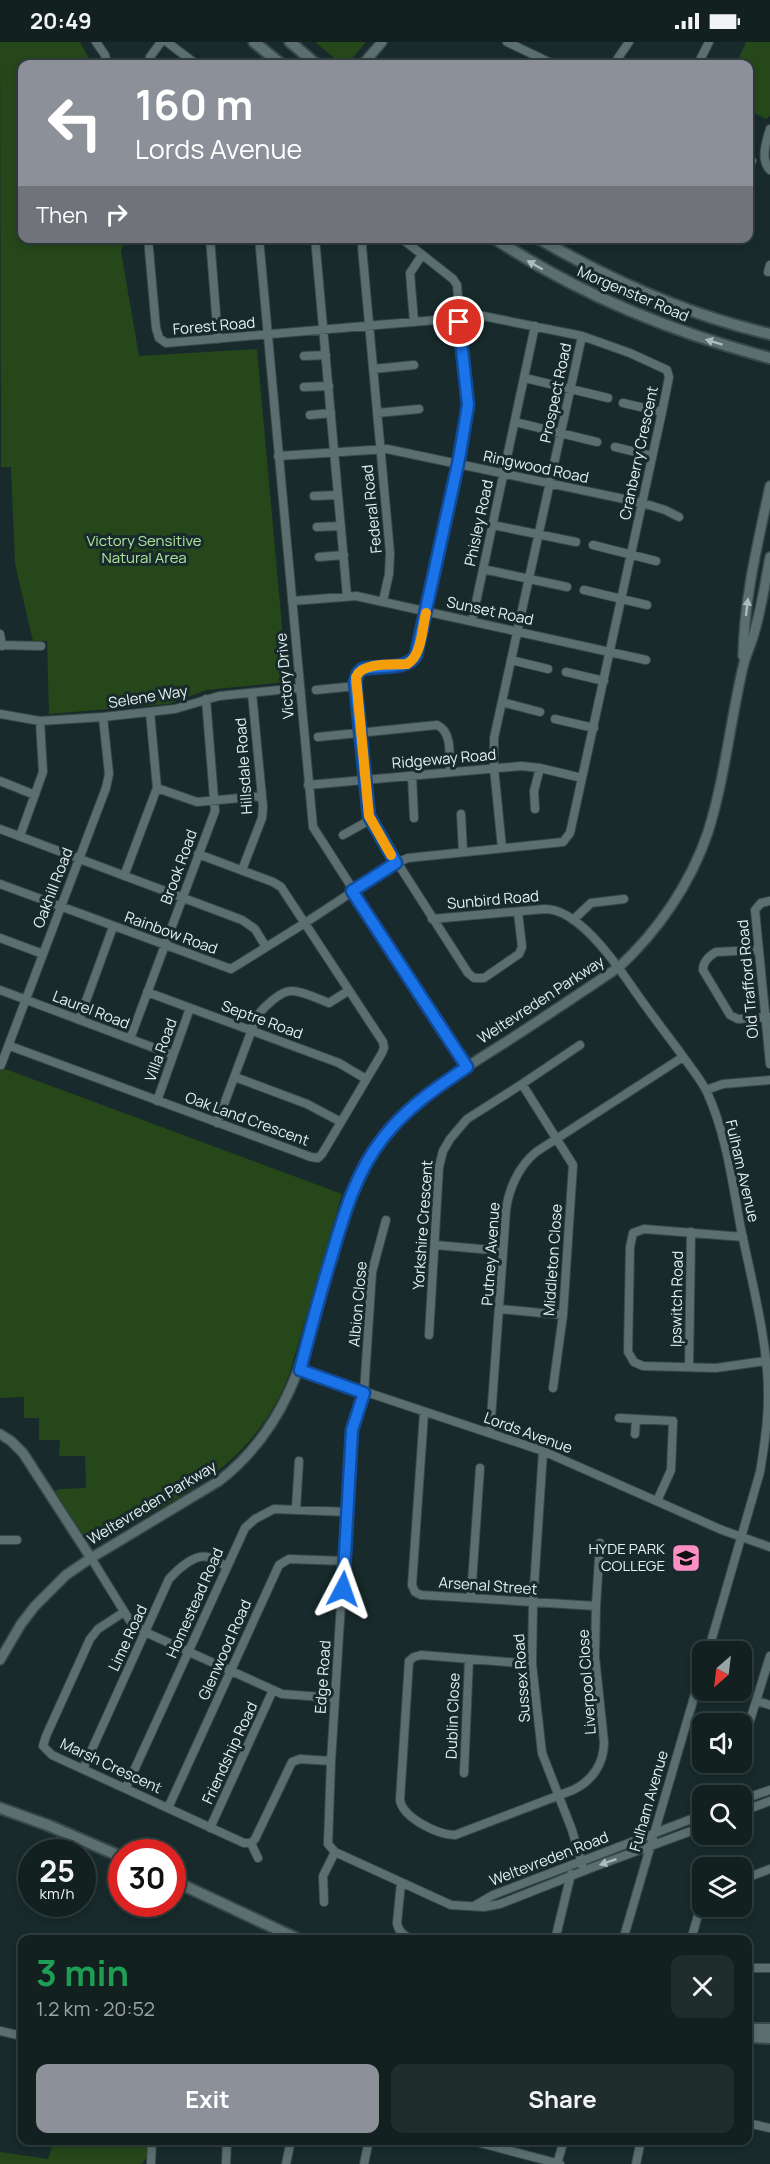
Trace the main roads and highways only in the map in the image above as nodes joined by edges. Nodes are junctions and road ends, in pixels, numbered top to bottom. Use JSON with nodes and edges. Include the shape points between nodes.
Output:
{"nodes":[{"id":1,"x":254,"y":42,"type":"edge"},
{"id":2,"x":290,"y":42,"type":"edge"},
{"id":3,"x":276,"y":60,"type":"edge"},
{"id":4,"x":311,"y":60,"type":"edge"},
{"id":5,"x":502,"y":243,"type":"edge"},
{"id":6,"x":547,"y":243,"type":"edge"},
{"id":7,"x":770,"y":334,"type":"edge"},
{"id":8,"x":770,"y":358,"type":"edge"},
{"id":9,"x":0,"y":1808,"type":"edge"},
{"id":10,"x":108,"y":1851,"type":"edge"},
{"id":11,"x":186,"y":1887,"type":"edge"},
{"id":12,"x":289,"y":1935,"type":"edge"},
{"id":13,"x":752,"y":2029,"type":"edge"},
{"id":14,"x":770,"y":2030,"type":"edge"},
{"id":15,"x":752,"y":2037,"type":"edge"},
{"id":16,"x":770,"y":2038,"type":"edge"}],
"edges":[{"from":1,"to":3,"type":"main road"},
{"from":2,"to":4,"type":"main road"},
{"from":8,"to":5,"type":"main road","name":"Morgenster Road","one_way":true,"via":[[641,317],[568,283]]},
{"from":6,"to":7,"type":"main road","name":"Morgenster Road","via":[[651,295]]},
{"from":9,"to":10,"type":"main road"},
{"from":11,"to":12,"type":"main road"},
{"from":13,"to":14,"type":"main road"},
{"from":15,"to":16,"type":"main road"}]}
